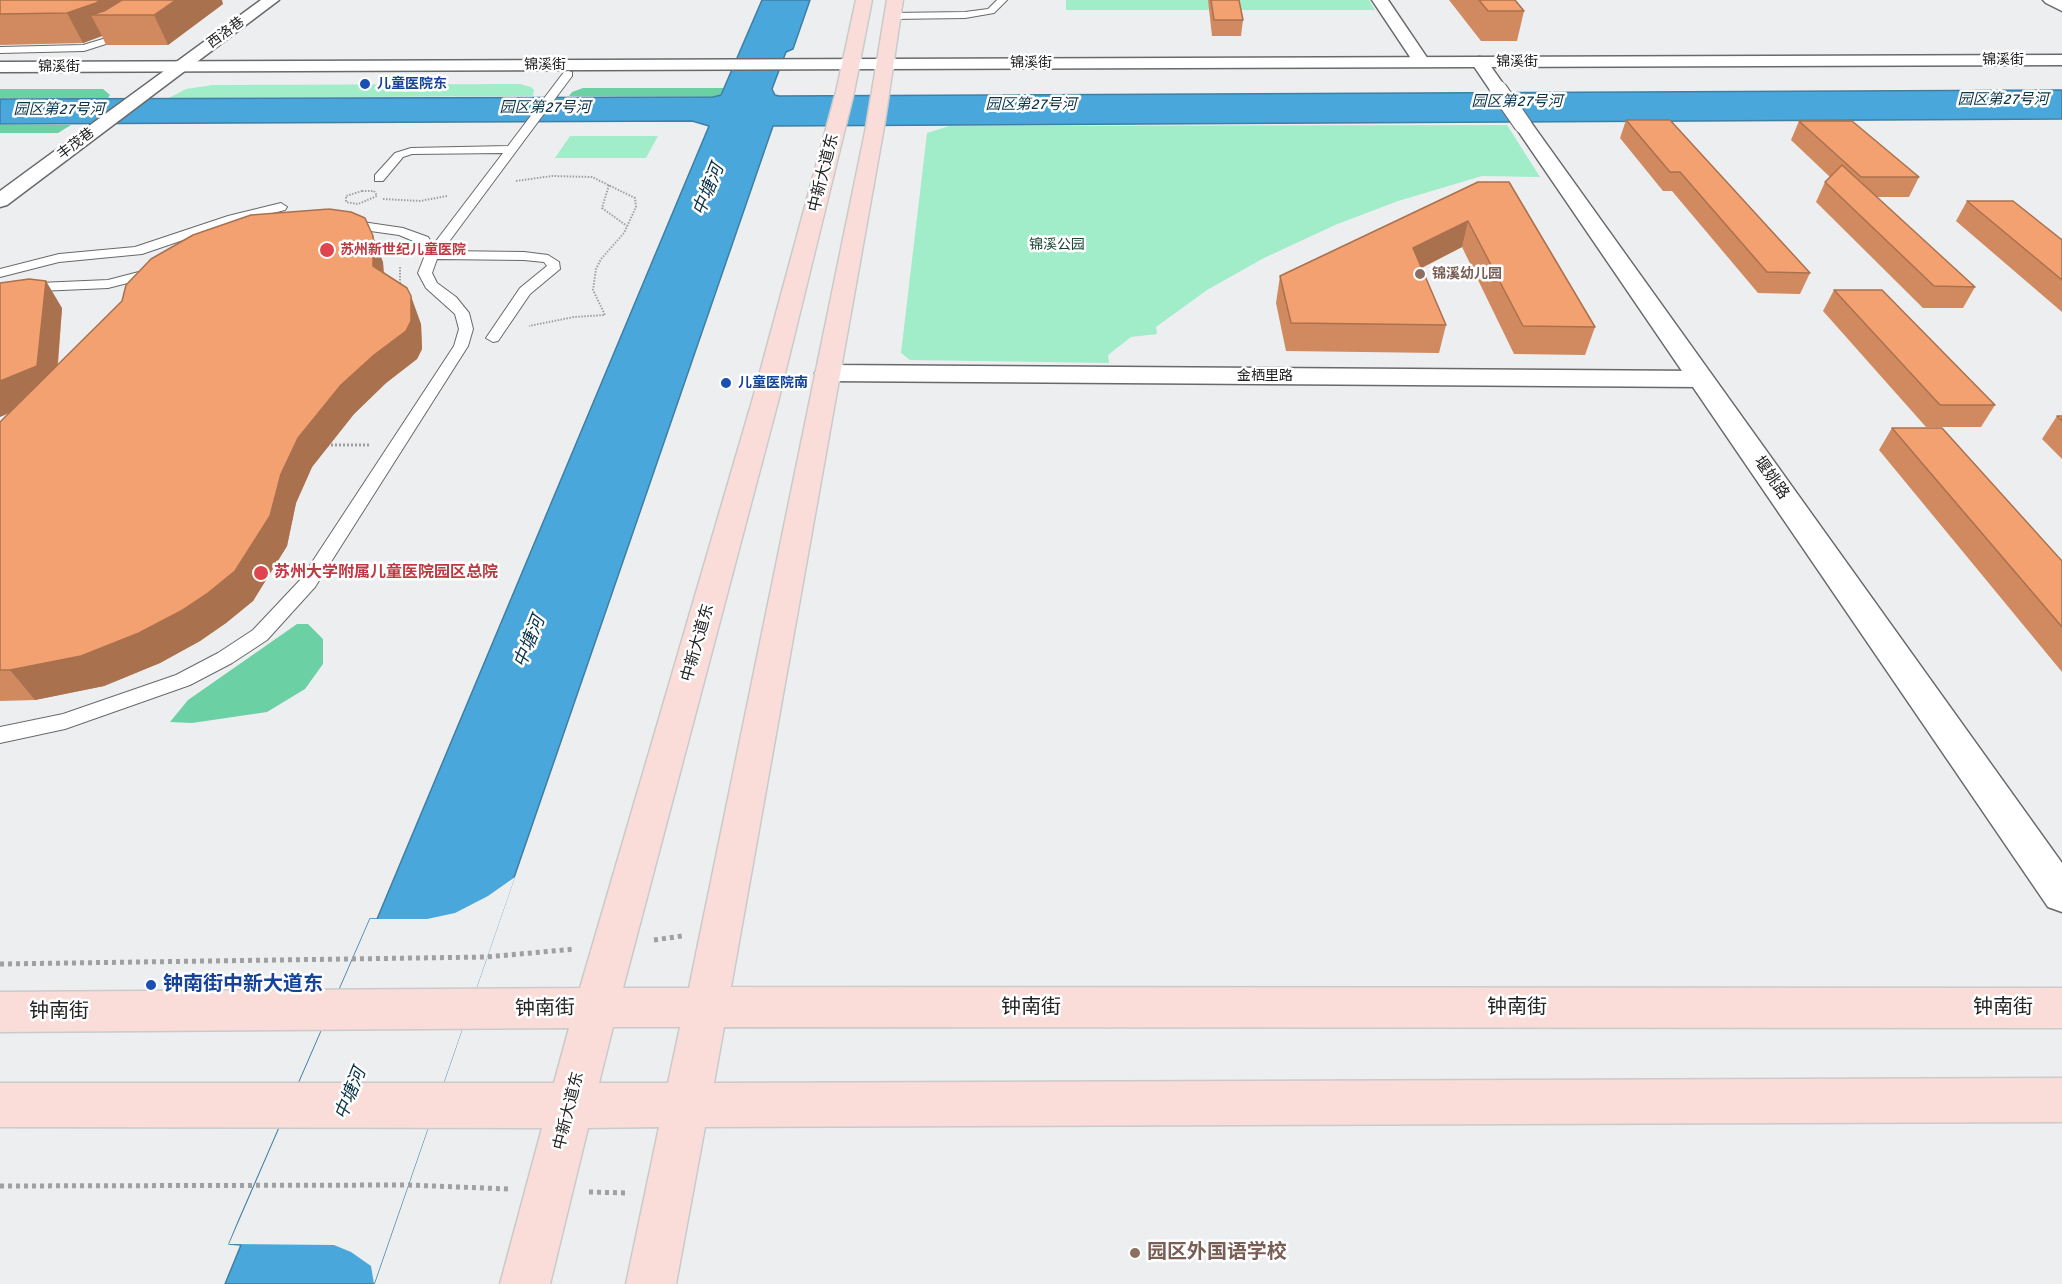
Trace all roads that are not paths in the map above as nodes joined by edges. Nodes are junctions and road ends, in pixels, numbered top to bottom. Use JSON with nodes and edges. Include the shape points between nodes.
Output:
{"nodes":[{"id":1,"x":271,"y":0,"type":"edge"},
{"id":2,"x":864,"y":0,"type":"edge"},
{"id":3,"x":1002,"y":0,"type":"edge"},
{"id":4,"x":1380,"y":0,"type":"edge"},
{"id":5,"x":2051,"y":0,"type":"edge"},
{"id":6,"x":2062,"y":6,"type":"edge"},
{"id":7,"x":894,"y":8,"type":"edge"},
{"id":8,"x":139,"y":20,"type":"edge"},
{"id":9,"x":0,"y":51,"type":"edge"},
{"id":10,"x":2062,"y":60,"type":"edge"},
{"id":11,"x":1422,"y":62,"type":"junction"},
{"id":12,"x":1483,"y":66,"type":"junction"},
{"id":13,"x":0,"y":67,"type":"edge"},
{"id":14,"x":885,"y":68,"type":"junction"},
{"id":15,"x":728,"y":69,"type":"junction"},
{"id":16,"x":849,"y":69,"type":"junction"},
{"id":17,"x":2062,"y":69,"type":"edge"},
{"id":18,"x":174,"y":71,"type":"junction"},
{"id":19,"x":568,"y":74,"type":"junction"},
{"id":20,"x":0,"y":77,"type":"edge"},
{"id":21,"x":512,"y":149,"type":"junction"},
{"id":22,"x":379,"y":178,"type":"dead end"},
{"id":23,"x":0,"y":201,"type":"edge"},
{"id":24,"x":281,"y":207,"type":"dead end"},
{"id":25,"x":324,"y":224,"type":"edge"},
{"id":26,"x":49,"y":247,"type":"dead end"},
{"id":27,"x":432,"y":255,"type":"junction"},
{"id":28,"x":32,"y":264,"type":"junction"},
{"id":29,"x":167,"y":268,"type":"edge"},
{"id":30,"x":0,"y":273,"type":"edge"},
{"id":31,"x":0,"y":295,"type":"edge"},
{"id":32,"x":494,"y":338,"type":"dead end"},
{"id":33,"x":828,"y":373,"type":"junction"},
{"id":34,"x":1701,"y":379,"type":"junction"},
{"id":35,"x":0,"y":735,"type":"edge"},
{"id":36,"x":2062,"y":895,"type":"edge"},
{"id":37,"x":596,"y":1008,"type":"junction"},
{"id":38,"x":705,"y":1008,"type":"junction"},
{"id":39,"x":2062,"y":1008,"type":"edge"},
{"id":40,"x":0,"y":1012,"type":"edge"},
{"id":41,"x":2062,"y":1100,"type":"edge"},
{"id":42,"x":571,"y":1104,"type":"junction"},
{"id":43,"x":686,"y":1104,"type":"junction"},
{"id":44,"x":0,"y":1105,"type":"edge"},
{"id":45,"x":525,"y":1284,"type":"edge"},
{"id":46,"x":651,"y":1284,"type":"edge"}],
"edges":[{"from":1,"to":18,"type":"main road","name":"西洛巷"},
{"from":2,"to":16,"type":"main road","name":"中新大道东"},
{"from":3,"to":7,"type":"lane","via":[[991,11],[965,15]]},
{"from":4,"to":11,"type":"main road"},
{"from":5,"to":6,"type":"main road"},
{"from":7,"to":14,"type":"main road"},
{"from":8,"to":9,"type":"lane","via":[[106,41],[84,48]]},
{"from":10,"to":12,"type":"main road","name":"锦溪街"},
{"from":11,"to":12,"type":"main road","name":"锦溪街"},
{"from":11,"to":14,"type":"main road","name":"锦溪街"},
{"from":12,"to":14,"type":"main road","name":"锦溪街"},
{"from":12,"to":17,"type":"main road","name":"锦溪街"},
{"from":12,"to":34,"type":"main road","name":"堰姚路","bridge":true},
{"from":13,"to":18,"type":"main road","name":"锦溪街"},
{"from":14,"to":16,"type":"main road","name":"锦溪街"},
{"from":14,"to":33,"type":"main road"},
{"from":15,"to":16,"type":"main road","name":"锦溪街"},
{"from":15,"to":18,"type":"main road","name":"锦溪街"},
{"from":15,"to":19,"type":"main road","name":"锦溪街"},
{"from":16,"to":37,"type":"main road","name":"中新大道东","via":[[766,398]]},
{"from":18,"to":19,"type":"main road","name":"锦溪街"},
{"from":18,"to":20,"type":"main road","name":"锦溪街"},
{"from":18,"to":23,"type":"main road","name":"丰茂巷"},
{"from":19,"to":21,"type":"lane"},
{"from":21,"to":22,"type":"lane","via":[[411,151],[399,155]]},
{"from":21,"to":27,"type":"lane"},
{"from":24,"to":28,"type":"lane","via":[[137,251]]},
{"from":25,"to":27,"type":"lane","via":[[356,223],[403,232],[423,240]]},
{"from":26,"to":28,"type":"lane"},
{"from":27,"to":32,"type":"lane","via":[[539,257],[554,265],[517,300]]},
{"from":27,"to":35,"type":"lane","via":[[425,273],[431,285],[462,313],[466,329],[461,346],[308,583],[283,612],[260,635],[183,680],[65,721]]},
{"from":28,"to":30,"type":"lane"},
{"from":29,"to":31,"type":"lane","via":[[108,284],[39,287]]},
{"from":33,"to":34,"type":"main road","name":"金栖里路"},
{"from":33,"to":38,"type":"main road"},
{"from":34,"to":36,"type":"main road","name":"堰姚路"},
{"from":37,"to":38,"type":"main road","name":"钟南街"},
{"from":37,"to":40,"type":"main road","name":"钟南街"},
{"from":37,"to":42,"type":"main road","name":"中新大道东"},
{"from":38,"to":39,"type":"main road","name":"钟南街"},
{"from":38,"to":43,"type":"main road"},
{"from":41,"to":43,"type":"main road"},
{"from":42,"to":43,"type":"main road"},
{"from":42,"to":44,"type":"main road"},
{"from":42,"to":45,"type":"main road","name":"中新大道东"},
{"from":43,"to":46,"type":"main road"}]}
